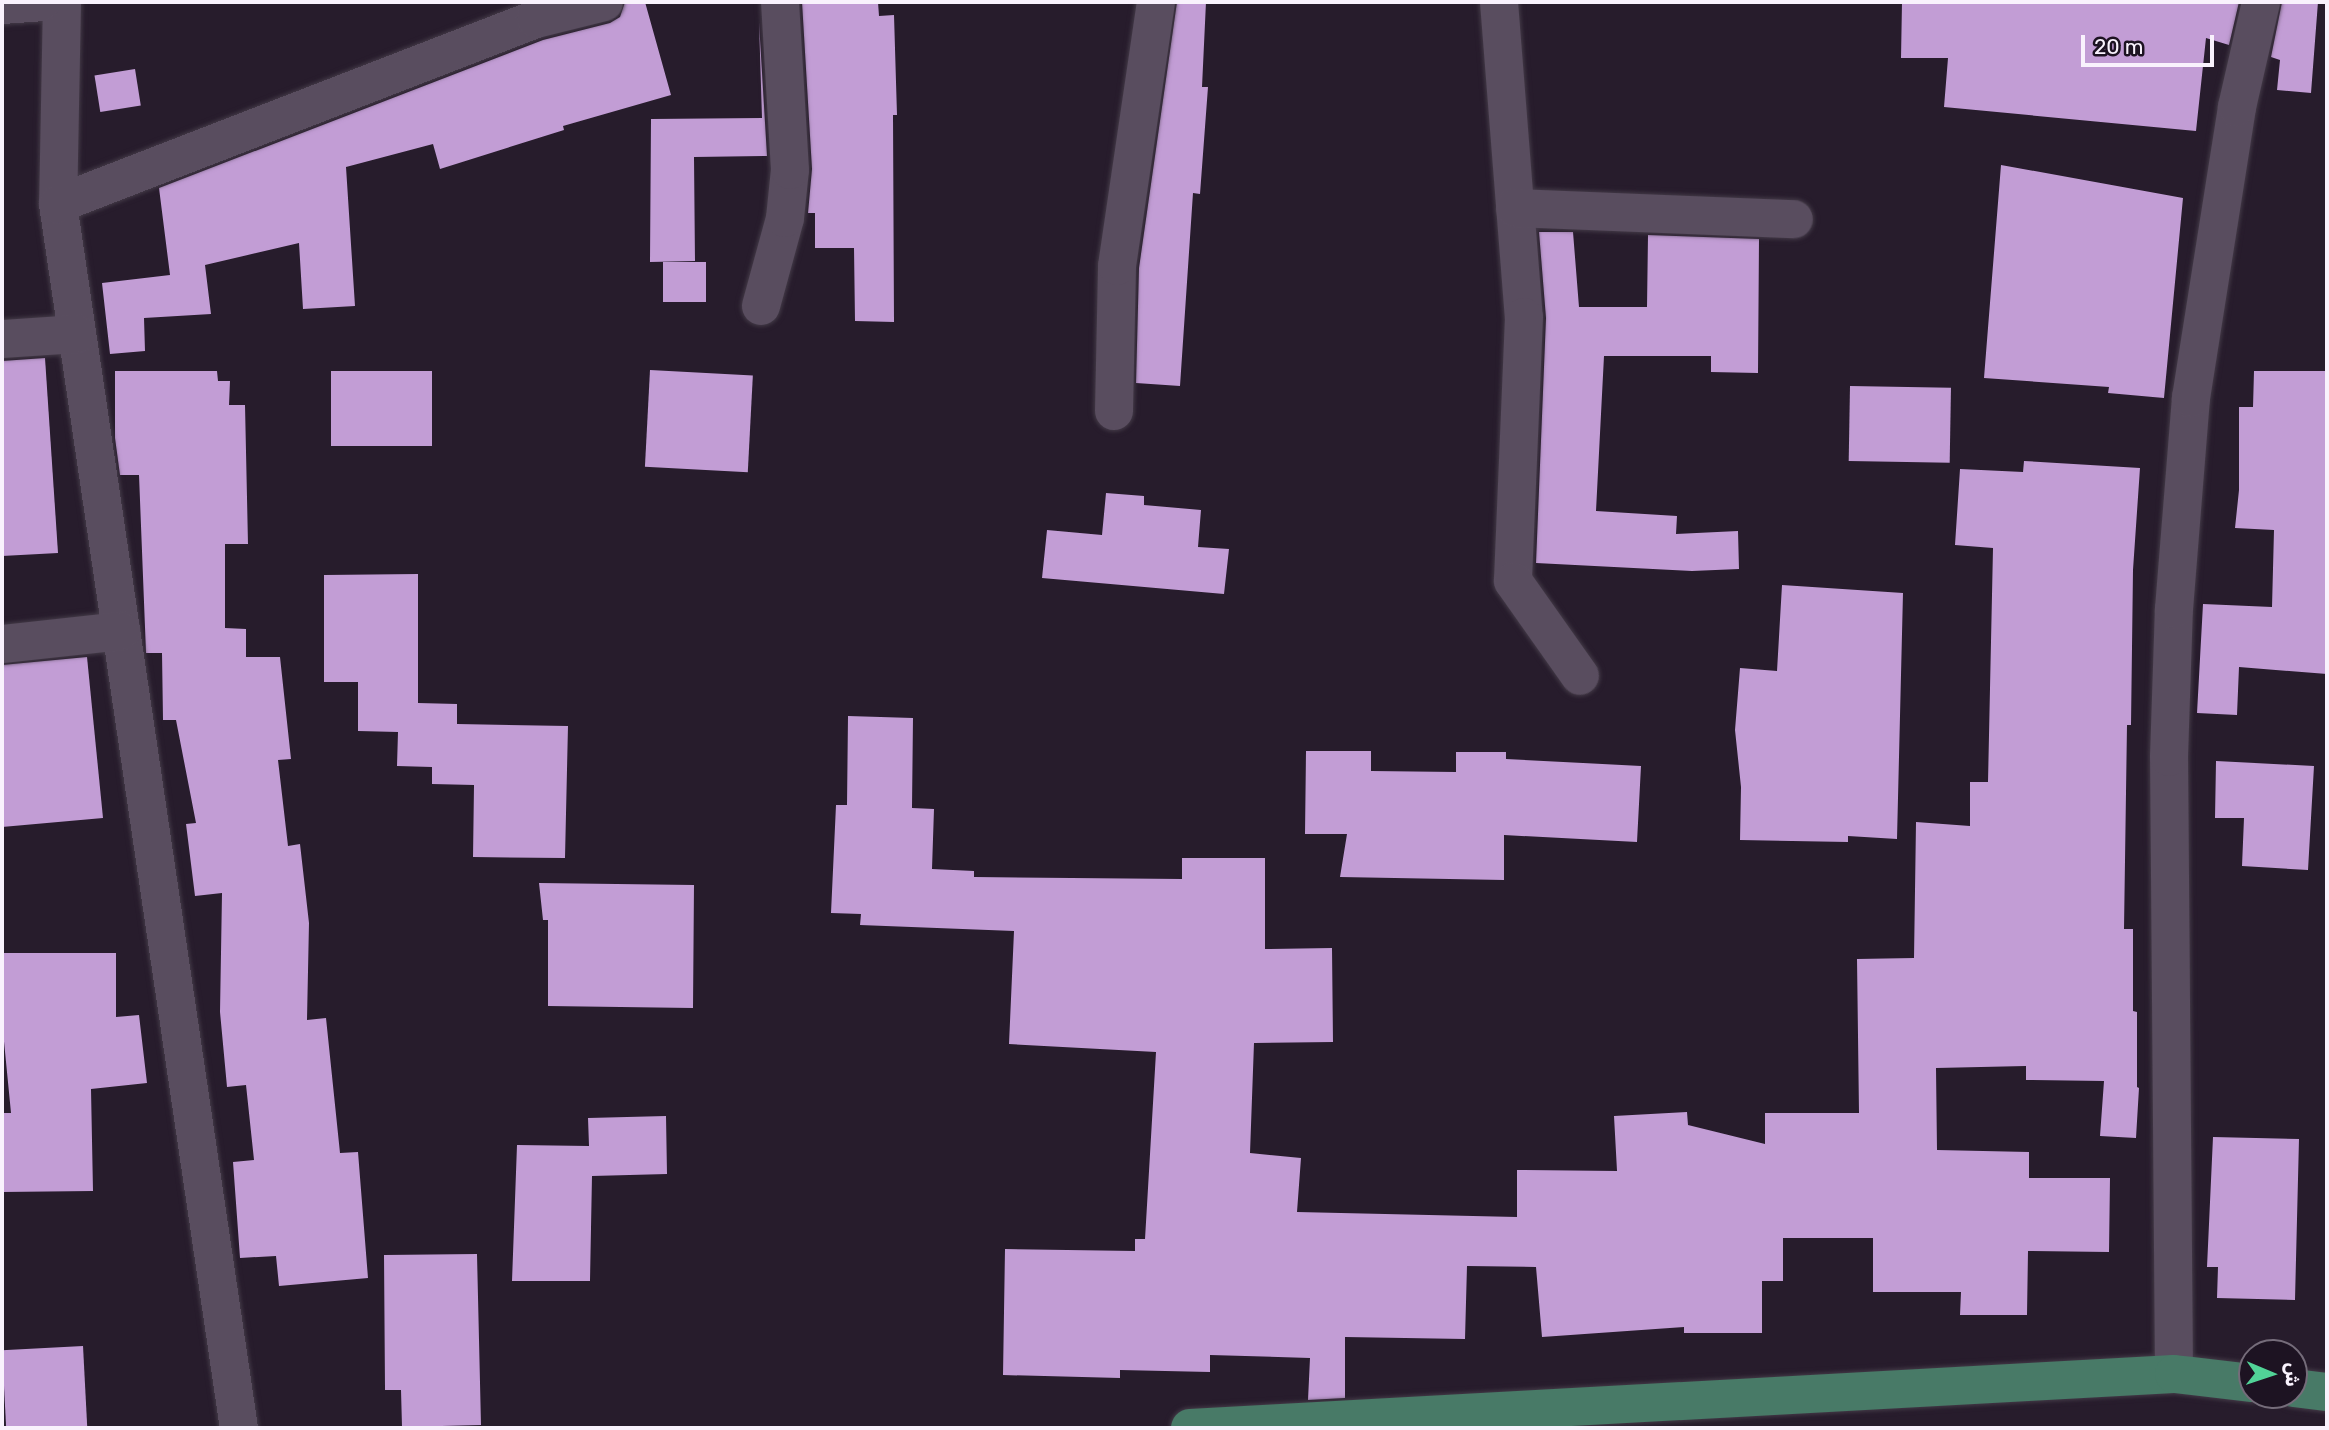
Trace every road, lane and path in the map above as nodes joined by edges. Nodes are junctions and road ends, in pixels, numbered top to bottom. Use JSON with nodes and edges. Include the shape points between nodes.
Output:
{"nodes":[{"id":1,"x":41,"y":2,"type":"edge"},
{"id":2,"x":62,"y":2,"type":"edge"},
{"id":3,"x":604,"y":2,"type":"edge"},
{"id":4,"x":780,"y":2,"type":"edge"},
{"id":5,"x":1156,"y":2,"type":"edge"},
{"id":6,"x":1499,"y":2,"type":"edge"},
{"id":7,"x":2261,"y":2,"type":"edge"},
{"id":8,"x":2,"y":5,"type":"edge"},
{"id":9,"x":58,"y":204,"type":"junction"},
{"id":10,"x":1515,"y":208,"type":"junction"},
{"id":11,"x":1794,"y":219,"type":"dead end"},
{"id":12,"x":761,"y":306,"type":"dead end"},
{"id":13,"x":77,"y":334,"type":"junction"},
{"id":14,"x":2,"y":339,"type":"edge"},
{"id":15,"x":1114,"y":411,"type":"dead end"},
{"id":16,"x":121,"y":631,"type":"junction"},
{"id":17,"x":2,"y":645,"type":"edge"},
{"id":18,"x":1580,"y":676,"type":"dead end"},
{"id":19,"x":2174,"y":1374,"type":"junction"},
{"id":20,"x":2238,"y":1381,"type":"edge"},
{"id":21,"x":2308,"y":1390,"type":"edge"},
{"id":22,"x":2327,"y":1392,"type":"edge"},
{"id":23,"x":239,"y":1428,"type":"edge"},
{"id":24,"x":1190,"y":1428,"type":"edge"}],
"edges":[{"from":1,"to":8,"type":"street"},
{"from":2,"to":9,"type":"street"},
{"from":3,"to":9,"type":"street","via":[[536,19]]},
{"from":4,"to":12,"type":"street","via":[[790,170],[785,218]]},
{"from":5,"to":15,"type":"street","via":[[1117,266]]},
{"from":6,"to":10,"type":"street"},
{"from":7,"to":19,"type":"street","via":[[2237,107],[2191,398],[2174,609],[2169,757]]},
{"from":9,"to":13,"type":"street"},
{"from":10,"to":11,"type":"street"},
{"from":10,"to":18,"type":"street","via":[[1524,317],[1513,581]]},
{"from":13,"to":14,"type":"street"},
{"from":13,"to":16,"type":"street"},
{"from":16,"to":17,"type":"street"},
{"from":16,"to":23,"type":"street"},
{"from":19,"to":20,"type":"main road"},
{"from":19,"to":24,"type":"main road"},
{"from":21,"to":22,"type":"main road"}]}
